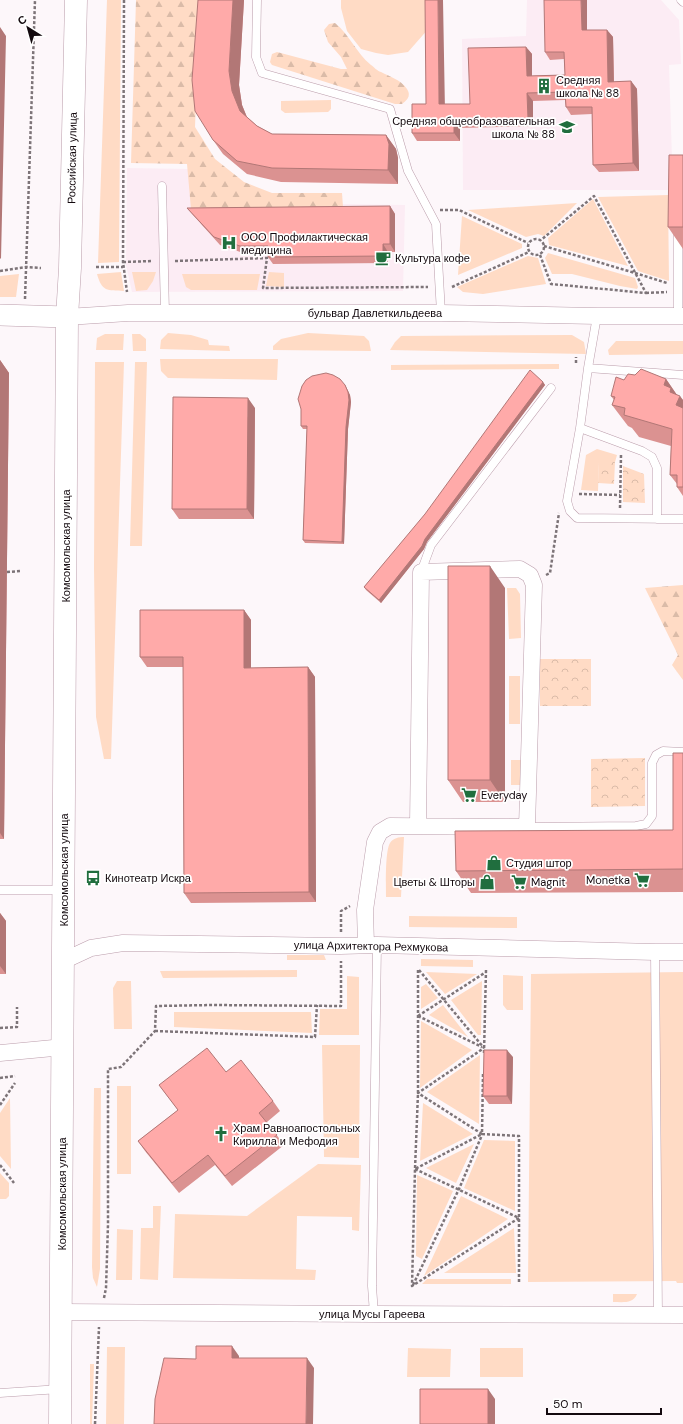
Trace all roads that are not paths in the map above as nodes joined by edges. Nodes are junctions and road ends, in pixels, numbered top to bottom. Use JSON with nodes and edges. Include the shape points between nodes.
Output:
{"nodes":[{"id":1,"x":76,"y":0,"type":"edge"},
{"id":2,"x":257,"y":0,"type":"edge"},
{"id":3,"x":162,"y":186,"type":"dead end"},
{"id":4,"x":679,"y":223,"type":"edge"},
{"id":5,"x":680,"y":272,"type":"edge"},
{"id":6,"x":440,"y":312,"type":"junction"},
{"id":7,"x":165,"y":313,"type":"junction"},
{"id":8,"x":0,"y":314,"type":"edge"},
{"id":9,"x":67,"y":316,"type":"junction"},
{"id":10,"x":597,"y":316,"type":"junction"},
{"id":11,"x":680,"y":316,"type":"edge"},
{"id":12,"x":588,"y":368,"type":"junction"},
{"id":13,"x":683,"y":375,"type":"edge"},
{"id":14,"x":551,"y":388,"type":"dead end"},
{"id":15,"x":580,"y":428,"type":"junction"},
{"id":16,"x":657,"y":519,"type":"junction"},
{"id":17,"x":683,"y":520,"type":"edge"},
{"id":18,"x":421,"y":572,"type":"junction"},
{"id":19,"x":683,"y":752,"type":"edge"},
{"id":20,"x":418,"y":826,"type":"junction"},
{"id":21,"x":527,"y":827,"type":"junction"},
{"id":22,"x":0,"y":890,"type":"edge"},
{"id":23,"x":63,"y":890,"type":"junction"},
{"id":24,"x":372,"y":945,"type":"junction"},
{"id":25,"x":655,"y":952,"type":"junction"},
{"id":26,"x":683,"y":952,"type":"edge"},
{"id":27,"x":64,"y":962,"type":"junction"},
{"id":28,"x":64,"y":1047,"type":"junction"},
{"id":29,"x":0,"y":1053,"type":"edge"},
{"id":30,"x":61,"y":1312,"type":"junction"},
{"id":31,"x":374,"y":1314,"type":"junction"},
{"id":32,"x":658,"y":1315,"type":"junction"},
{"id":33,"x":683,"y":1315,"type":"edge"},
{"id":34,"x":61,"y":1389,"type":"junction"},
{"id":35,"x":0,"y":1393,"type":"edge"},
{"id":36,"x":60,"y":1424,"type":"edge"}],
"edges":[{"from":1,"to":9,"type":"main road","name":"Российская улица"},
{"from":2,"to":6,"type":"lane","via":[[256,57],[262,73],[390,109],[408,171],[436,224]]},
{"from":3,"to":7,"type":"lane"},
{"from":4,"to":5,"type":"lane"},
{"from":5,"to":11,"type":"lane"},
{"from":6,"to":7,"type":"street","name":"бульвар Давлеткильдеева"},
{"from":6,"to":10,"type":"street","name":"бульвар Давлеткильдеева"},
{"from":7,"to":9,"type":"street","name":"бульвар Давлеткильдеева"},
{"from":8,"to":9,"type":"street"},
{"from":9,"to":23,"type":"main road","name":"Комсомольская улица"},
{"from":10,"to":11,"type":"street","name":"бульвар Давлеткильдеева"},
{"from":10,"to":12,"type":"lane"},
{"from":12,"to":13,"type":"lane"},
{"from":12,"to":15,"type":"lane"},
{"from":14,"to":18,"type":"lane","via":[[431,545]]},
{"from":15,"to":16,"type":"lane","via":[[652,457],[657,468]]},
{"from":15,"to":16,"type":"lane","via":[[567,501],[570,511],[576,518]]},
{"from":16,"to":17,"type":"lane"},
{"from":18,"to":20,"type":"street"},
{"from":18,"to":21,"type":"street","via":[[520,569],[530,575],[534,585]]},
{"from":19,"to":21,"type":"lane","via":[[663,751],[656,755],[652,764],[652,816],[646,824]]},
{"from":20,"to":21,"type":"street"},
{"from":20,"to":24,"type":"street","via":[[390,826],[380,832],[375,842],[365,910]]},
{"from":22,"to":23,"type":"lane"},
{"from":23,"to":27,"type":"main road","name":"Комсомольская улица"},
{"from":24,"to":25,"type":"street","name":"улица Архитектора Рехмукова"},
{"from":24,"to":27,"type":"street","name":"улица Архитектора Рехмукова","via":[[123,943],[91,948]]},
{"from":24,"to":31,"type":"lane"},
{"from":25,"to":26,"type":"street","name":"улица Архитектора Рехмукова"},
{"from":25,"to":32,"type":"lane"},
{"from":27,"to":28,"type":"main road","name":"Комсомольская улица"},
{"from":28,"to":29,"type":"street"},
{"from":28,"to":30,"type":"main road","name":"Комсомольская улица"},
{"from":30,"to":31,"type":"street","name":"улица Мусы Гареева"},
{"from":30,"to":34,"type":"main road","name":"Комсомольская улица"},
{"from":31,"to":32,"type":"street","name":"улица Мусы Гареева"},
{"from":32,"to":33,"type":"street","name":"улица Мусы Гареева"},
{"from":34,"to":35,"type":"lane"},
{"from":34,"to":36,"type":"main road","name":"Комсомольская улица"}]}
